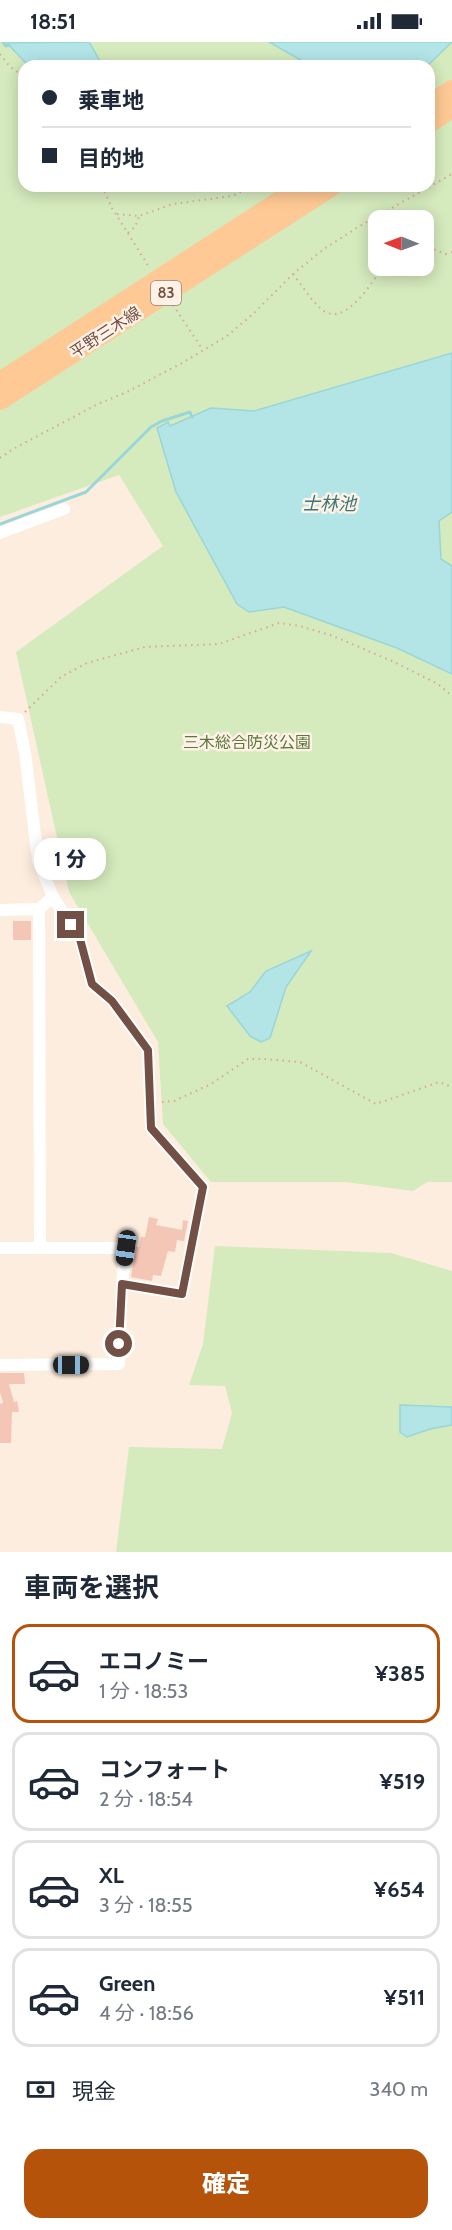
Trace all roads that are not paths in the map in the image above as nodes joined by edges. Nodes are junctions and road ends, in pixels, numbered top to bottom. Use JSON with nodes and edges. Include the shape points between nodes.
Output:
{"nodes":[{"id":1,"x":452,"y":90,"type":"edge"},
{"id":2,"x":435,"y":101,"type":"edge"},
{"id":3,"x":452,"y":108,"type":"edge"},
{"id":4,"x":435,"y":119,"type":"edge"},
{"id":5,"x":294,"y":192,"type":"edge"},
{"id":6,"x":323,"y":192,"type":"edge"},
{"id":7,"x":0,"y":382,"type":"edge"},
{"id":8,"x":0,"y":400,"type":"edge"},
{"id":9,"x":64,"y":509,"type":"dead end"},
{"id":10,"x":0,"y":533,"type":"edge"},
{"id":11,"x":0,"y":717,"type":"edge"},
{"id":12,"x":53,"y":897,"type":"junction"},
{"id":13,"x":39,"y":909,"type":"junction"},
{"id":14,"x":0,"y":910,"type":"edge"},
{"id":15,"x":0,"y":1248,"type":"edge"},
{"id":16,"x":40,"y":1248,"type":"junction"},
{"id":17,"x":122,"y":1284,"type":"junction"},
{"id":18,"x":0,"y":1365,"type":"edge"}],
"edges":[{"from":1,"to":2,"type":"main road"},
{"from":3,"to":4,"type":"main road"},
{"from":5,"to":7,"type":"main road","name":"平野三木線","number":"83"},
{"from":6,"to":8,"type":"main road","name":"平野三木線","number":"83"},
{"from":9,"to":10,"type":"street"},
{"from":11,"to":12,"type":"street","via":[[18,718],[38,860]]},
{"from":12,"to":13,"type":"street"},
{"from":12,"to":17,"type":"street","via":[[80,939],[92,984],[112,1001],[148,1050],[151,1128],[203,1187],[182,1294]]},
{"from":13,"to":14,"type":"street"},
{"from":13,"to":16,"type":"street"},
{"from":15,"to":16,"type":"street"},
{"from":16,"to":17,"type":"street","via":[[126,1248]]},
{"from":17,"to":18,"type":"street","via":[[118,1364]]}]}
